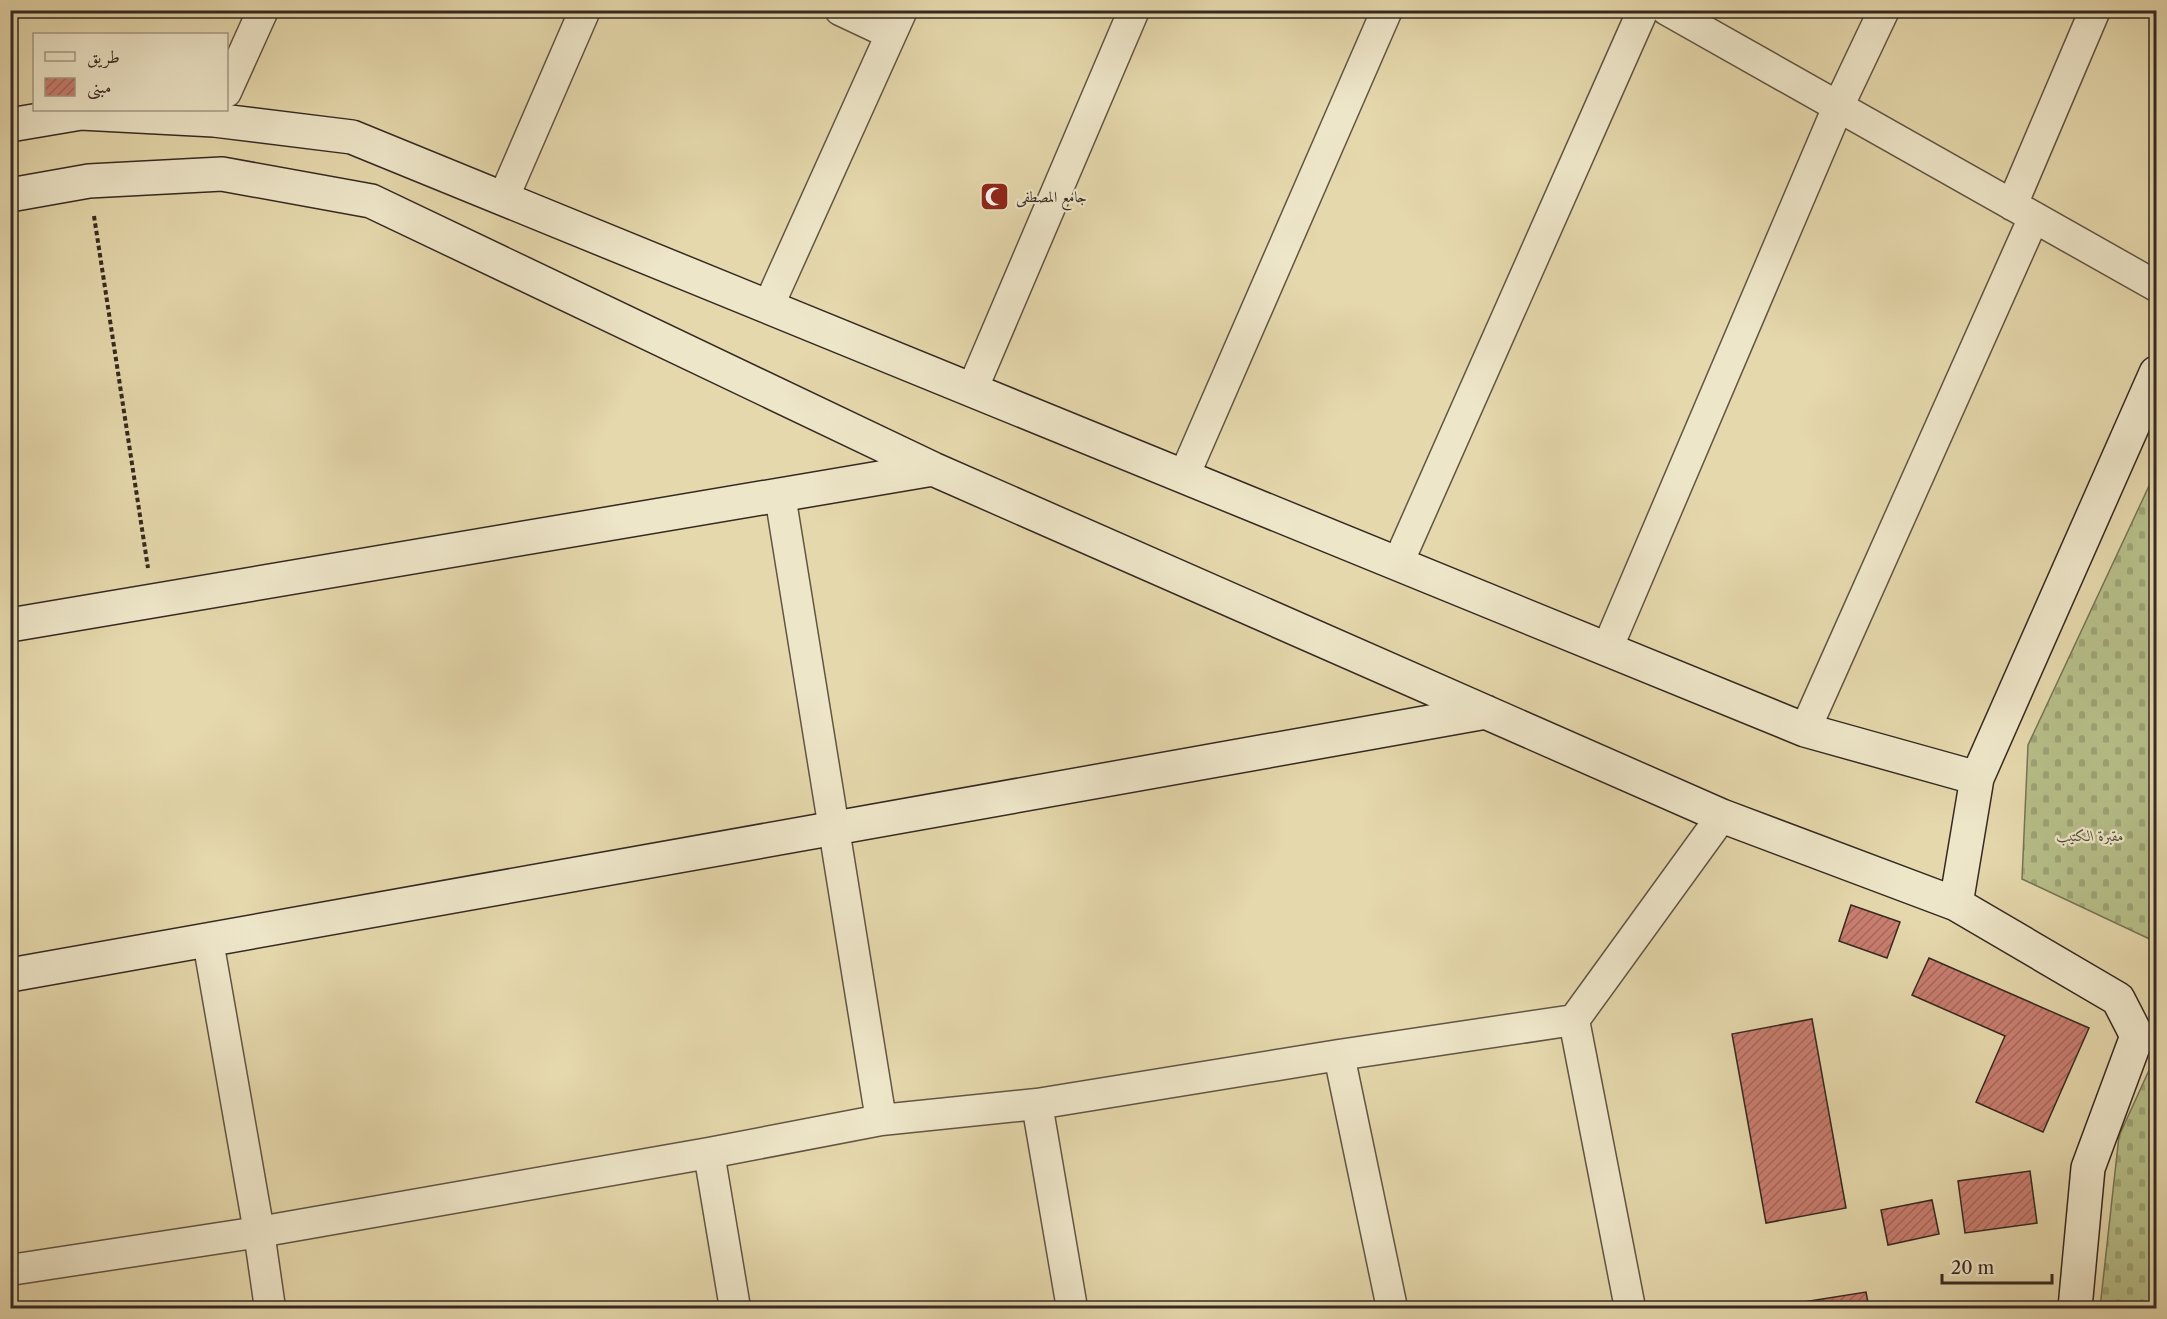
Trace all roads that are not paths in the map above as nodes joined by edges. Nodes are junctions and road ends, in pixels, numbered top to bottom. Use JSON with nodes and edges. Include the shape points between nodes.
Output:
{"nodes":[{"id":1,"x":263,"y":10,"type":"edge"},
{"id":2,"x":585,"y":10,"type":"edge"},
{"id":3,"x":840,"y":10,"type":"edge"},
{"id":4,"x":1134,"y":10,"type":"edge"},
{"id":5,"x":1387,"y":10,"type":"edge"},
{"id":6,"x":1643,"y":10,"type":"edge"},
{"id":7,"x":1884,"y":10,"type":"edge"},
{"id":8,"x":2094,"y":10,"type":"edge"},
{"id":9,"x":1667,"y":11,"type":"edge"},
{"id":10,"x":897,"y":22,"type":"edge"},
{"id":11,"x":228,"y":89,"type":"edge"},
{"id":12,"x":1838,"y":107,"type":"junction"},
{"id":13,"x":228,"y":109,"type":"edge"},
{"id":14,"x":127,"y":111,"type":"edge"},
{"id":15,"x":10,"y":125,"type":"edge"},
{"id":16,"x":10,"y":195,"type":"edge"},
{"id":17,"x":503,"y":199,"type":"junction"},
{"id":18,"x":2023,"y":211,"type":"junction"},
{"id":19,"x":2157,"y":286,"type":"edge"},
{"id":20,"x":768,"y":307,"type":"junction"},
{"id":21,"x":2157,"y":372,"type":"edge"},
{"id":22,"x":972,"y":390,"type":"junction"},
{"id":23,"x":933,"y":469,"type":"junction"},
{"id":24,"x":1184,"y":476,"type":"junction"},
{"id":25,"x":780,"y":495,"type":"junction"},
{"id":26,"x":1398,"y":563,"type":"junction"},
{"id":27,"x":10,"y":625,"type":"edge"},
{"id":28,"x":1607,"y":649,"type":"junction"},
{"id":29,"x":1486,"y":712,"type":"junction"},
{"id":30,"x":1805,"y":730,"type":"junction"},
{"id":31,"x":1977,"y":778,"type":"junction"},
{"id":32,"x":1722,"y":816,"type":"junction"},
{"id":33,"x":833,"y":830,"type":"junction"},
{"id":34,"x":1956,"y":904,"type":"junction"},
{"id":35,"x":208,"y":941,"type":"junction"},
{"id":36,"x":10,"y":975,"type":"edge"},
{"id":37,"x":1574,"y":1020,"type":"junction"},
{"id":38,"x":1339,"y":1055,"type":"junction"},
{"id":39,"x":1037,"y":1104,"type":"junction"},
{"id":40,"x":881,"y":1120,"type":"junction"},
{"id":41,"x":709,"y":1153,"type":"junction"},
{"id":42,"x":259,"y":1232,"type":"junction"},
{"id":43,"x":10,"y":1270,"type":"edge"},
{"id":44,"x":270,"y":1308,"type":"edge"},
{"id":45,"x":735,"y":1308,"type":"edge"},
{"id":46,"x":1072,"y":1308,"type":"edge"},
{"id":47,"x":1392,"y":1308,"type":"edge"},
{"id":48,"x":1630,"y":1308,"type":"edge"},
{"id":49,"x":2075,"y":1308,"type":"edge"}],
"edges":[{"from":1,"to":11,"type":"street"},
{"from":2,"to":17,"type":"street"},
{"from":3,"to":10,"type":"street"},
{"from":4,"to":22,"type":"street"},
{"from":5,"to":24,"type":"street"},
{"from":6,"to":26,"type":"street"},
{"from":7,"to":12,"type":"street"},
{"from":8,"to":18,"type":"street"},
{"from":9,"to":12,"type":"street"},
{"from":10,"to":20,"type":"street"},
{"from":12,"to":18,"type":"street"},
{"from":12,"to":28,"type":"street"},
{"from":13,"to":17,"type":"main road","via":[[352,137]]},
{"from":14,"to":15,"type":"main road","via":[[81,113]]},
{"from":16,"to":23,"type":"main road","via":[[89,181],[222,174],[371,201]]},
{"from":17,"to":20,"type":"main road"},
{"from":18,"to":19,"type":"street"},
{"from":18,"to":30,"type":"street"},
{"from":20,"to":22,"type":"main road"},
{"from":21,"to":31,"type":"main road"},
{"from":22,"to":24,"type":"main road"},
{"from":23,"to":25,"type":"main road"},
{"from":23,"to":29,"type":"main road"},
{"from":24,"to":26,"type":"main road"},
{"from":25,"to":27,"type":"main road"},
{"from":25,"to":33,"type":"street"},
{"from":26,"to":28,"type":"main road"},
{"from":28,"to":30,"type":"main road"},
{"from":29,"to":32,"type":"main road"},
{"from":29,"to":33,"type":"main road"},
{"from":30,"to":31,"type":"main road"},
{"from":31,"to":34,"type":"main road"},
{"from":32,"to":34,"type":"main road"},
{"from":32,"to":37,"type":"street"},
{"from":33,"to":35,"type":"main road"},
{"from":33,"to":40,"type":"street"},
{"from":34,"to":49,"type":"main road","via":[[2118,999],[2137,1036],[2088,1168]]},
{"from":35,"to":36,"type":"main road"},
{"from":35,"to":42,"type":"street"},
{"from":37,"to":38,"type":"street"},
{"from":37,"to":48,"type":"street"},
{"from":38,"to":39,"type":"street"},
{"from":38,"to":47,"type":"street"},
{"from":39,"to":40,"type":"street"},
{"from":39,"to":46,"type":"street"},
{"from":40,"to":41,"type":"street"},
{"from":41,"to":42,"type":"street"},
{"from":41,"to":45,"type":"street"},
{"from":42,"to":43,"type":"street"},
{"from":42,"to":44,"type":"street"}]}
